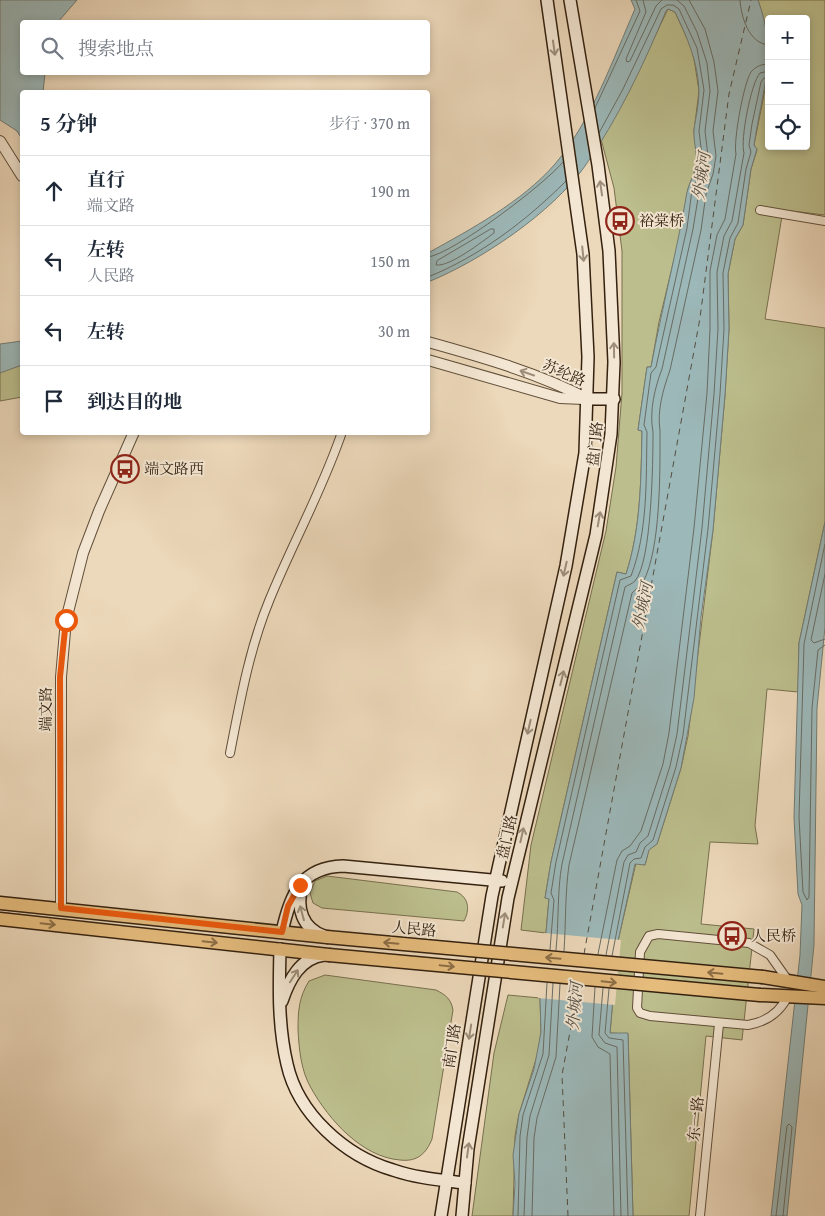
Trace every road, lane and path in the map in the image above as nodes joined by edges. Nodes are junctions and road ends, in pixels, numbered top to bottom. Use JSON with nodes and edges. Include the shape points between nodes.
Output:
{"nodes":[{"id":1,"x":547,"y":0,"type":"edge"},
{"id":2,"x":570,"y":0,"type":"edge"},
{"id":3,"x":0,"y":141,"type":"edge"},
{"id":4,"x":20,"y":173,"type":"edge"},
{"id":5,"x":760,"y":210,"type":"dead end"},
{"id":6,"x":825,"y":221,"type":"edge"},
{"id":7,"x":430,"y":343,"type":"edge"},
{"id":8,"x":430,"y":361,"type":"edge"},
{"id":9,"x":588,"y":399,"type":"junction"},
{"id":10,"x":614,"y":399,"type":"junction"},
{"id":11,"x":133,"y":435,"type":"edge"},
{"id":12,"x":341,"y":435,"type":"edge"},
{"id":13,"x":230,"y":753,"type":"dead end"},
{"id":14,"x":306,"y":878,"type":"junction"},
{"id":15,"x":495,"y":880,"type":"junction"},
{"id":16,"x":511,"y":883,"type":"junction"},
{"id":17,"x":0,"y":903,"type":"edge"},
{"id":18,"x":61,"y":908,"type":"junction"},
{"id":19,"x":0,"y":919,"type":"edge"},
{"id":20,"x":282,"y":932,"type":"junction"},
{"id":21,"x":327,"y":937,"type":"junction"},
{"id":22,"x":280,"y":949,"type":"junction"},
{"id":23,"x":329,"y":955,"type":"junction"},
{"id":24,"x":789,"y":982,"type":"junction"},
{"id":25,"x":820,"y":992,"type":"edge"},
{"id":26,"x":788,"y":996,"type":"junction"},
{"id":27,"x":280,"y":1015,"type":"junction"},
{"id":28,"x":719,"y":1024,"type":"junction"},
{"id":29,"x":445,"y":1180,"type":"junction"},
{"id":30,"x":465,"y":1183,"type":"junction"},
{"id":31,"x":441,"y":1216,"type":"edge"},
{"id":32,"x":462,"y":1216,"type":"edge"},
{"id":33,"x":700,"y":1216,"type":"edge"}],
"edges":[{"from":1,"to":9,"type":"main road","name":"盘门路","one_way":true,"via":[[586,287]]},
{"from":10,"to":2,"type":"main road","name":"盘门路","one_way":true,"via":[[612,285],[598,165]]},
{"from":3,"to":4,"type":"street"},
{"from":5,"to":6,"type":"street"},
{"from":9,"to":7,"type":"street","name":"苏纶路","one_way":true,"via":[[528,373]]},
{"from":8,"to":9,"type":"street","name":"苏纶路","via":[[560,398]]},
{"from":9,"to":10,"type":"main road"},
{"from":9,"to":15,"type":"main road","name":"盘门路","one_way":true,"via":[[583,466],[572,536]]},
{"from":16,"to":10,"type":"main road","name":"盘门路","one_way":true,"via":[[596,535],[609,457]]},
{"from":11,"to":18,"type":"street","name":"端文路","via":[[83,553],[66,620],[60,677]]},
{"from":12,"to":13,"type":"street","via":[[329,471],[268,602],[248,663]]},
{"from":14,"to":15,"type":"main road","via":[[321,868],[343,866]]},
{"from":14,"to":20,"type":"main road","via":[[288,906]]},
{"from":21,"to":14,"type":"main road","one_way":true,"via":[[308,927],[303,920],[299,901]]},
{"from":15,"to":16,"type":"main road"},
{"from":15,"to":29,"type":"main road","name":"南门路","one_way":true},
{"from":30,"to":16,"type":"main road","one_way":true},
{"from":17,"to":18,"type":"main road","name":"人民路"},
{"from":18,"to":20,"type":"main road","name":"人民路"},
{"from":19,"to":22,"type":"main road","name":"人民路","one_way":true},
{"from":20,"to":21,"type":"main road","name":"人民路"},
{"from":24,"to":21,"type":"main road","name":"人民路","one_way":true,"bridge":true},
{"from":22,"to":23,"type":"main road","name":"人民路"},
{"from":22,"to":27,"type":"main road"},
{"from":23,"to":26,"type":"main road","name":"人民路","one_way":true,"bridge":true},
{"from":27,"to":23,"type":"main road","one_way":true,"via":[[286,990],[298,969],[313,958]]},
{"from":24,"to":25,"type":"main road","name":"人民路"},
{"from":24,"to":28,"type":"street","via":[[770,955],[748,943],[658,934],[649,936],[640,952],[637,1008],[640,1013]]},
{"from":25,"to":26,"type":"main road","name":"人民路"},
{"from":26,"to":28,"type":"street","via":[[782,1007],[759,1023]]},
{"from":27,"to":29,"type":"main road","via":[[287,1066],[304,1103],[328,1132],[356,1153],[388,1169]]},
{"from":28,"to":33,"type":"street","name":"东一路"},
{"from":29,"to":30,"type":"main road"},
{"from":29,"to":31,"type":"main road","name":"南门路"},
{"from":30,"to":32,"type":"main road"}]}
